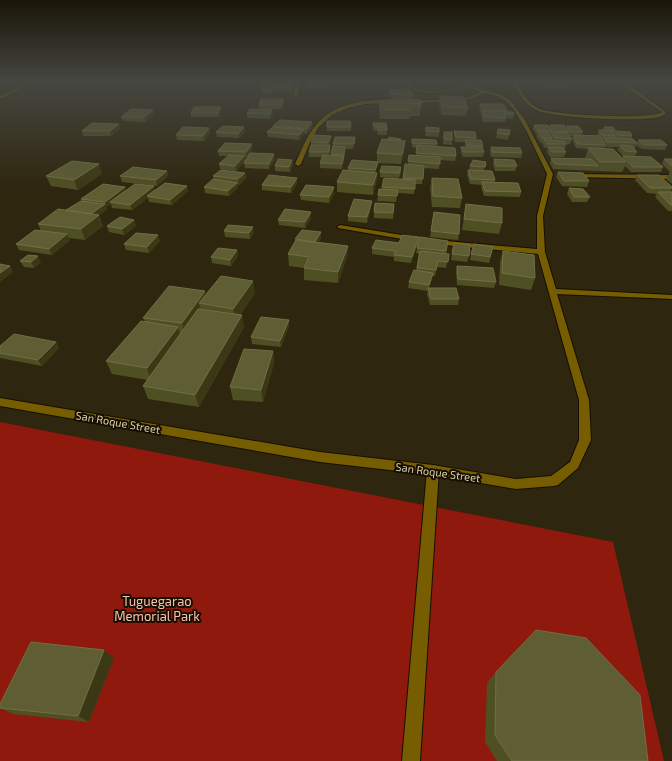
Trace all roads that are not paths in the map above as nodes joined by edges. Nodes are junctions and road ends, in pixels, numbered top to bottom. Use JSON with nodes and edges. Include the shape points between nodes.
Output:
{"nodes":[{"id":1,"x":327,"y":118,"type":"edge"},
{"id":2,"x":521,"y":118,"type":"edge"},
{"id":3,"x":298,"y":164,"type":"dead end"},
{"id":4,"x":566,"y":175,"type":"edge"},
{"id":5,"x":672,"y":177,"type":"edge"},
{"id":6,"x":340,"y":227,"type":"dead end"},
{"id":7,"x":541,"y":252,"type":"junction"},
{"id":8,"x":554,"y":291,"type":"junction"},
{"id":9,"x":672,"y":297,"type":"edge"},
{"id":10,"x":0,"y":402,"type":"edge"},
{"id":11,"x":433,"y":470,"type":"junction"},
{"id":12,"x":411,"y":761,"type":"edge"}],
"edges":[{"from":1,"to":3,"type":"street","via":[[317,125]]},
{"from":2,"to":7,"type":"street","name":"San Roque Street","via":[[554,174],[540,216]]},
{"from":4,"to":5,"type":"street"},
{"from":6,"to":7,"type":"street","via":[[422,240]]},
{"from":7,"to":8,"type":"street","name":"San Roque Street"},
{"from":8,"to":9,"type":"street"},
{"from":8,"to":11,"type":"street","name":"San Roque Street","via":[[584,400],[585,440],[574,465],[554,481],[516,484]]},
{"from":10,"to":11,"type":"street","name":"San Roque Street","via":[[320,457]]},
{"from":11,"to":12,"type":"street"}]}
